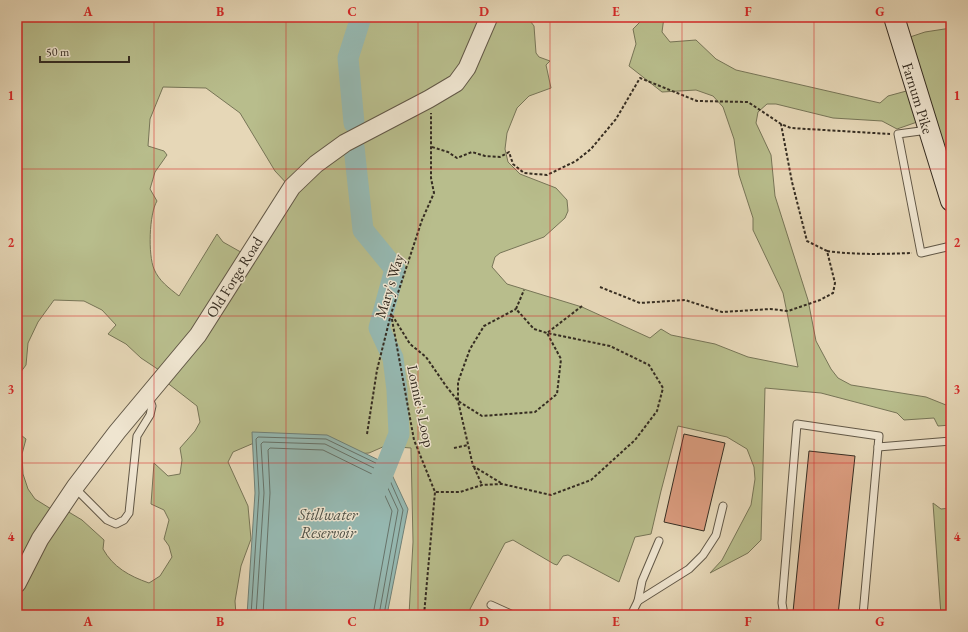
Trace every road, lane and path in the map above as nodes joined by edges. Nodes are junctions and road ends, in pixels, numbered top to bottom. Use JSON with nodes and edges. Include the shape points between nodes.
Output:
{"nodes":[{"id":1,"x":489,"y":17,"type":"edge"},
{"id":2,"x":894,"y":17,"type":"edge"},
{"id":3,"x":429,"y":99,"type":"junction"},
{"id":4,"x":781,"y":124,"type":"junction"},
{"id":5,"x":928,"y":130,"type":"junction"},
{"id":6,"x":898,"y":134,"type":"junction"},
{"id":7,"x":432,"y":146,"type":"junction"},
{"id":8,"x":951,"y":201,"type":"edge"},
{"id":9,"x":951,"y":246,"type":"edge"},
{"id":10,"x":828,"y":251,"type":"junction"},
{"id":11,"x":921,"y":253,"type":"junction"},
{"id":12,"x":600,"y":288,"type":"dead end"},
{"id":13,"x":524,"y":290,"type":"dead end"},
{"id":14,"x":582,"y":306,"type":"dead end"},
{"id":15,"x":516,"y":309,"type":"junction"},
{"id":16,"x":391,"y":314,"type":"junction"},
{"id":17,"x":547,"y":333,"type":"junction"},
{"id":18,"x":458,"y":401,"type":"junction"},
{"id":19,"x":131,"y":428,"type":"junction"},
{"id":20,"x":367,"y":434,"type":"dead end"},
{"id":21,"x":951,"y":441,"type":"edge"},
{"id":22,"x":468,"y":445,"type":"junction"},
{"id":23,"x":878,"y":447,"type":"junction"},
{"id":24,"x":454,"y":448,"type":"dead end"},
{"id":25,"x":473,"y":466,"type":"junction"},
{"id":26,"x":502,"y":484,"type":"junction"},
{"id":27,"x":482,"y":485,"type":"junction"},
{"id":28,"x":75,"y":487,"type":"junction"},
{"id":29,"x":435,"y":492,"type":"junction"},
{"id":30,"x":723,"y":506,"type":"dead end"},
{"id":31,"x":659,"y":541,"type":"dead end"},
{"id":32,"x":17,"y":584,"type":"edge"},
{"id":33,"x":638,"y":601,"type":"junction"},
{"id":34,"x":491,"y":605,"type":"dead end"},
{"id":35,"x":424,"y":615,"type":"edge"},
{"id":36,"x":513,"y":615,"type":"edge"},
{"id":37,"x":631,"y":615,"type":"edge"},
{"id":38,"x":784,"y":615,"type":"edge"},
{"id":39,"x":863,"y":615,"type":"edge"}],
"edges":[{"from":1,"to":3,"type":"street","name":"Old Forge Road","via":[[467,68],[456,83]]},
{"from":2,"to":5,"type":"main road","name":"Farnum Pike"},
{"from":3,"to":7,"type":"path","name":"Mary's Way"},
{"from":3,"to":19,"type":"street","name":"Old Forge Road","via":[[345,143],[316,164],[292,187],[198,335],[148,394]]},
{"from":4,"to":6,"type":"path","via":[[791,128]]},
{"from":4,"to":7,"type":"path","via":[[748,102],[697,101],[640,78],[616,119],[591,149],[576,161],[547,175],[524,173],[513,164],[509,152],[500,157],[472,152],[457,158]]},
{"from":4,"to":10,"type":"path","via":[[807,241]]},
{"from":5,"to":6,"type":"lane"},
{"from":5,"to":8,"type":"main road","name":"Farnum Pike"},
{"from":6,"to":11,"type":"lane"},
{"from":7,"to":16,"type":"path","name":"Mary's Way","via":[[431,178],[434,193],[422,220]]},
{"from":9,"to":11,"type":"lane"},
{"from":10,"to":11,"type":"path"},
{"from":10,"to":12,"type":"path","via":[[835,283],[833,293],[788,311],[770,309],[722,312],[685,300],[640,304]]},
{"from":13,"to":15,"type":"path"},
{"from":14,"to":17,"type":"path"},
{"from":15,"to":17,"type":"path","via":[[534,329]]},
{"from":15,"to":18,"type":"path","via":[[484,326],[470,349],[458,382]]},
{"from":16,"to":18,"type":"path","via":[[410,344],[426,357]]},
{"from":16,"to":20,"type":"path","name":"Mary's Way","via":[[377,370]]},
{"from":16,"to":29,"type":"path","name":"Lonnie's Loop","via":[[414,440]]},
{"from":17,"to":18,"type":"path","via":[[560,360],[557,394],[535,412],[482,416]]},
{"from":17,"to":26,"type":"path","via":[[610,346],[649,365],[663,388],[656,411],[635,440],[591,480],[551,496]]},
{"from":18,"to":22,"type":"path"},
{"from":19,"to":28,"type":"street","name":"Old Forge Road"},
{"from":19,"to":28,"type":"lane","via":[[137,436],[129,513],[124,520],[116,524],[107,520]]},
{"from":21,"to":23,"type":"lane"},
{"from":22,"to":24,"type":"path"},
{"from":22,"to":25,"type":"path"},
{"from":23,"to":38,"type":"lane","via":[[879,436],[797,424],[782,603]]},
{"from":23,"to":39,"type":"lane"},
{"from":25,"to":26,"type":"path"},
{"from":25,"to":27,"type":"path"},
{"from":26,"to":27,"type":"path"},
{"from":27,"to":29,"type":"path","via":[[460,492]]},
{"from":28,"to":32,"type":"street","name":"Old Forge Road","via":[[40,539]]},
{"from":29,"to":35,"type":"path"},
{"from":30,"to":33,"type":"lane","via":[[716,535],[703,555],[689,569]]},
{"from":31,"to":33,"type":"lane","via":[[642,581]]},
{"from":33,"to":37,"type":"lane"},
{"from":34,"to":36,"type":"lane"}]}
